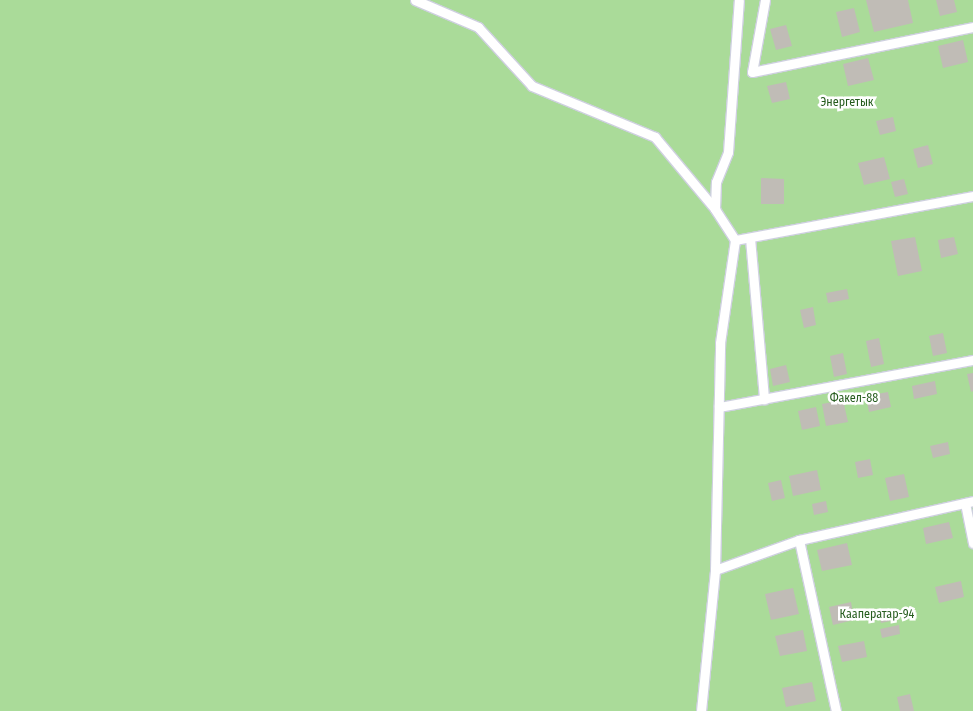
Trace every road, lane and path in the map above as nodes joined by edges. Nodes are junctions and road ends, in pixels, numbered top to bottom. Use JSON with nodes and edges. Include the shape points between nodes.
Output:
{"nodes":[{"id":1,"x":414,"y":0,"type":"edge"},
{"id":2,"x":738,"y":0,"type":"edge"},
{"id":3,"x":765,"y":0,"type":"edge"},
{"id":4,"x":973,"y":27,"type":"edge"},
{"id":5,"x":973,"y":196,"type":"edge"},
{"id":6,"x":715,"y":209,"type":"junction"},
{"id":7,"x":750,"y":238,"type":"junction"},
{"id":8,"x":736,"y":240,"type":"junction"},
{"id":9,"x":973,"y":360,"type":"edge"},
{"id":10,"x":764,"y":399,"type":"junction"},
{"id":11,"x":719,"y":407,"type":"junction"},
{"id":12,"x":969,"y":502,"type":"edge"},
{"id":13,"x":799,"y":540,"type":"junction"},
{"id":14,"x":973,"y":543,"type":"edge"},
{"id":15,"x":715,"y":570,"type":"junction"},
{"id":16,"x":701,"y":711,"type":"edge"},
{"id":17,"x":836,"y":711,"type":"edge"}],
"edges":[{"from":1,"to":6,"type":"lane","via":[[478,26],[532,86],[655,137]]},
{"from":2,"to":6,"type":"lane","via":[[728,152],[716,182]]},
{"from":3,"to":4,"type":"lane","via":[[752,72]]},
{"from":5,"to":7,"type":"lane"},
{"from":6,"to":8,"type":"lane"},
{"from":7,"to":8,"type":"lane"},
{"from":7,"to":10,"type":"lane"},
{"from":8,"to":11,"type":"lane","via":[[720,343]]},
{"from":9,"to":10,"type":"lane"},
{"from":10,"to":11,"type":"lane"},
{"from":11,"to":15,"type":"lane"},
{"from":12,"to":13,"type":"lane"},
{"from":12,"to":14,"type":"lane"},
{"from":13,"to":15,"type":"lane"},
{"from":13,"to":17,"type":"lane"},
{"from":15,"to":16,"type":"lane"}]}
